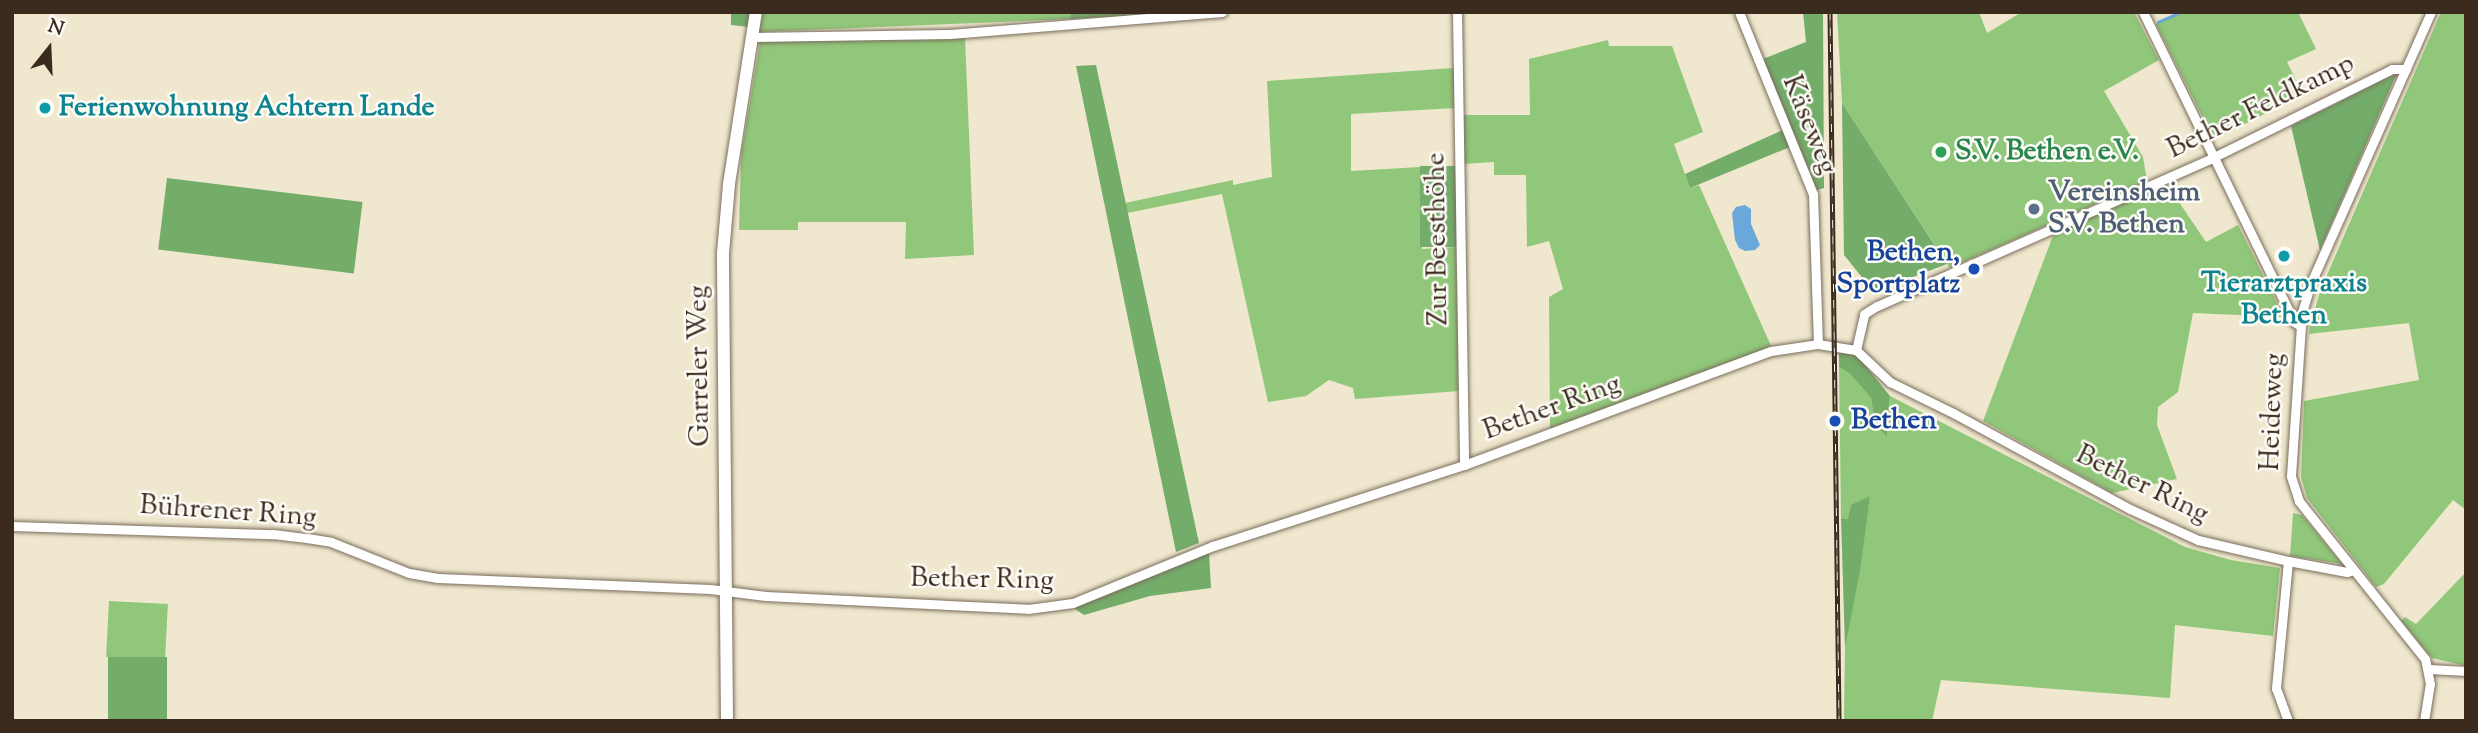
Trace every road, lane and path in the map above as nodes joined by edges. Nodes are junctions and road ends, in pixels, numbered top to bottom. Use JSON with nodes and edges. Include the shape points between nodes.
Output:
{"nodes":[{"id":1,"x":756,"y":12,"type":"edge"},
{"id":2,"x":1222,"y":12,"type":"edge"},
{"id":3,"x":1457,"y":12,"type":"edge"},
{"id":4,"x":1739,"y":12,"type":"edge"},
{"id":5,"x":2143,"y":12,"type":"edge"},
{"id":6,"x":2431,"y":12,"type":"edge"},
{"id":7,"x":752,"y":37,"type":"junction"},
{"id":8,"x":2406,"y":69,"type":"junction"},
{"id":9,"x":2212,"y":158,"type":"junction"},
{"id":10,"x":2299,"y":325,"type":"junction"},
{"id":11,"x":1818,"y":344,"type":"junction"},
{"id":12,"x":1856,"y":350,"type":"junction"},
{"id":13,"x":1464,"y":465,"type":"junction"},
{"id":14,"x":12,"y":526,"type":"edge"},
{"id":15,"x":2288,"y":561,"type":"junction"},
{"id":16,"x":2353,"y":570,"type":"junction"},
{"id":17,"x":727,"y":591,"type":"junction"},
{"id":18,"x":2429,"y":669,"type":"junction"},
{"id":19,"x":2466,"y":671,"type":"edge"},
{"id":20,"x":727,"y":721,"type":"edge"},
{"id":21,"x":2288,"y":721,"type":"edge"},
{"id":22,"x":2424,"y":721,"type":"edge"}],
"edges":[{"from":1,"to":7,"type":"street","name":"Garreler Weg"},
{"from":2,"to":7,"type":"street","via":[[950,34]]},
{"from":3,"to":13,"type":"street","name":"Zur Beesthöhe"},
{"from":4,"to":11,"type":"street","name":"Käseweg","via":[[1813,194]]},
{"from":5,"to":9,"type":"street"},
{"from":6,"to":8,"type":"street","name":"Heideweg"},
{"from":7,"to":17,"type":"street","name":"Garreler Weg","via":[[723,253]]},
{"from":8,"to":9,"type":"street","name":"Bether Feldkamp","via":[[2392,69]]},
{"from":8,"to":10,"type":"street","name":"Heideweg","via":[[2310,285]]},
{"from":9,"to":10,"type":"street"},
{"from":9,"to":12,"type":"street","name":"Bether Feldkamp","via":[[1877,306],[1864,314]]},
{"from":10,"to":16,"type":"street","name":"Heideweg","via":[[2292,429],[2294,491]]},
{"from":11,"to":12,"type":"street","name":"Bether Ring"},
{"from":11,"to":13,"type":"street","name":"Bether Ring","via":[[1771,351]]},
{"from":12,"to":15,"type":"street","name":"Bether Ring","via":[[1890,382],[2130,509],[2198,540]]},
{"from":13,"to":17,"type":"street","name":"Bether Ring","via":[[1213,546],[1073,603],[1028,609]]},
{"from":14,"to":17,"type":"street","name":"Bührener Ring","via":[[273,534],[331,542],[409,573],[438,578]]},
{"from":15,"to":16,"type":"street","name":"Bether Ring"},
{"from":15,"to":21,"type":"street","via":[[2276,688]]},
{"from":16,"to":18,"type":"street","name":"Heideweg"},
{"from":17,"to":20,"type":"street","name":"Garreler Weg"},
{"from":18,"to":19,"type":"street"},
{"from":18,"to":22,"type":"street"}]}
